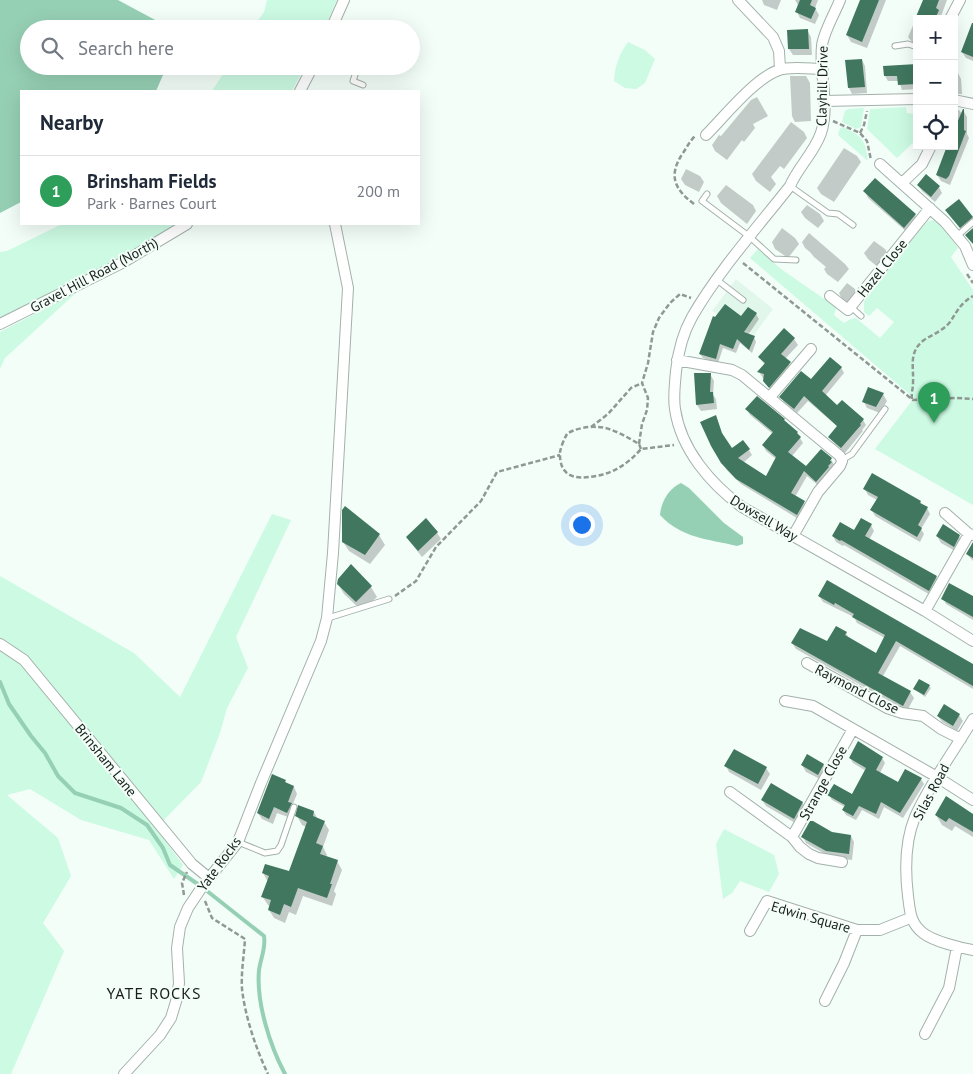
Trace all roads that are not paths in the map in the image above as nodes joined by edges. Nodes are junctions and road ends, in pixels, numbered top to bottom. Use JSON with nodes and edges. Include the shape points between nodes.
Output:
{"nodes":[{"id":1,"x":344,"y":0,"type":"edge"},
{"id":2,"x":738,"y":0,"type":"edge"},
{"id":3,"x":840,"y":0,"type":"edge"},
{"id":4,"x":960,"y":0,"type":"edge"},
{"id":5,"x":952,"y":15,"type":"edge"},
{"id":6,"x":335,"y":20,"type":"edge"},
{"id":7,"x":895,"y":46,"type":"dead end"},
{"id":8,"x":913,"y":46,"type":"edge"},
{"id":9,"x":780,"y":69,"type":"junction"},
{"id":10,"x":823,"y":69,"type":"junction"},
{"id":11,"x":308,"y":75,"type":"edge"},
{"id":12,"x":355,"y":75,"type":"edge"},
{"id":13,"x":363,"y":85,"type":"dead end"},
{"id":14,"x":301,"y":90,"type":"edge"},
{"id":15,"x":913,"y":99,"type":"edge"},
{"id":16,"x":958,"y":101,"type":"edge"},
{"id":17,"x":824,"y":102,"type":"junction"},
{"id":18,"x":973,"y":104,"type":"edge"},
{"id":19,"x":702,"y":134,"type":"road end"},
{"id":20,"x":929,"y":150,"type":"edge"},
{"id":21,"x":880,"y":164,"type":"road end"},
{"id":22,"x":902,"y":183,"type":"junction"},
{"id":23,"x":790,"y":186,"type":"junction"},
{"id":24,"x":707,"y":194,"type":"dead end"},
{"id":25,"x":930,"y":208,"type":"junction"},
{"id":26,"x":973,"y":222,"type":"edge"},
{"id":27,"x":185,"y":225,"type":"edge"},
{"id":28,"x":335,"y":225,"type":"edge"},
{"id":29,"x":853,"y":225,"type":"dead end"},
{"id":30,"x":956,"y":236,"type":"junction"},
{"id":31,"x":748,"y":239,"type":"junction"},
{"id":32,"x":796,"y":260,"type":"dead end"},
{"id":33,"x":973,"y":265,"type":"edge"},
{"id":34,"x":717,"y":280,"type":"junction"},
{"id":35,"x":830,"y":296,"type":"dead end"},
{"id":36,"x":743,"y":300,"type":"dead end"},
{"id":37,"x":851,"y":307,"type":"junction"},
{"id":38,"x":861,"y":316,"type":"dead end"},
{"id":39,"x":0,"y":324,"type":"edge"},
{"id":40,"x":811,"y":349,"type":"dead end"},
{"id":41,"x":677,"y":360,"type":"junction"},
{"id":42,"x":770,"y":397,"type":"junction"},
{"id":43,"x":885,"y":409,"type":"dead end"},
{"id":44,"x":842,"y":460,"type":"junction"},
{"id":45,"x":945,"y":513,"type":"dead end"},
{"id":46,"x":971,"y":535,"type":"edge"},
{"id":47,"x":793,"y":536,"type":"junction"},
{"id":48,"x":389,"y":599,"type":"road end"},
{"id":49,"x":925,"y":611,"type":"junction"},
{"id":50,"x":327,"y":618,"type":"junction"},
{"id":51,"x":973,"y":641,"type":"edge"},
{"id":52,"x":0,"y":644,"type":"edge"},
{"id":53,"x":807,"y":663,"type":"dead end"},
{"id":54,"x":784,"y":701,"type":"dead end"},
{"id":55,"x":973,"y":719,"type":"edge"},
{"id":56,"x":853,"y":729,"type":"junction"},
{"id":57,"x":960,"y":740,"type":"junction"},
{"id":58,"x":937,"y":777,"type":"junction"},
{"id":59,"x":730,"y":792,"type":"dead end"},
{"id":60,"x":973,"y":800,"type":"edge"},
{"id":61,"x":294,"y":807,"type":"dead end"},
{"id":62,"x":792,"y":837,"type":"junction"},
{"id":63,"x":238,"y":842,"type":"junction"},
{"id":64,"x":842,"y":862,"type":"dead end"},
{"id":65,"x":209,"y":878,"type":"junction"},
{"id":66,"x":910,"y":918,"type":"junction"},
{"id":67,"x":857,"y":930,"type":"junction"},
{"id":68,"x":750,"y":931,"type":"dead end"},
{"id":69,"x":957,"y":947,"type":"junction"},
{"id":70,"x":973,"y":950,"type":"edge"},
{"id":71,"x":825,"y":1001,"type":"dead end"},
{"id":72,"x":925,"y":1034,"type":"dead end"},
{"id":73,"x":124,"y":1074,"type":"edge"}],
"edges":[{"from":1,"to":6,"type":"street"},
{"from":2,"to":9,"type":"street","via":[[773,37],[779,51]]},
{"from":3,"to":10,"type":"street","name":"Clayhill Drive","via":[[824,34]]},
{"from":4,"to":5,"type":"street"},
{"from":7,"to":8,"type":"lane"},
{"from":9,"to":10,"type":"street"},
{"from":9,"to":19,"type":"street","via":[[755,85]]},
{"from":10,"to":17,"type":"street","name":"Clayhill Drive"},
{"from":11,"to":14,"type":"street"},
{"from":12,"to":13,"type":"lane","via":[[353,81]]},
{"from":15,"to":17,"type":"street"},
{"from":16,"to":18,"type":"street"},
{"from":17,"to":23,"type":"street","name":"Clayhill Drive","via":[[821,132]]},
{"from":20,"to":22,"type":"street","via":[[922,164]]},
{"from":21,"to":22,"type":"street"},
{"from":22,"to":25,"type":"street"},
{"from":23,"to":29,"type":"lane","via":[[828,213],[838,214]]},
{"from":23,"to":31,"type":"street","name":"Clayhill Drive"},
{"from":24,"to":31,"type":"lane","via":[[702,201]]},
{"from":25,"to":30,"type":"street"},
{"from":25,"to":37,"type":"street","name":"Hazel Close"},
{"from":26,"to":30,"type":"lane"},
{"from":27,"to":39,"type":"street","name":"Gravel Hill Road (North)","via":[[122,263]]},
{"from":28,"to":50,"type":"street","name":"Yate Rocks","via":[[348,288]]},
{"from":30,"to":33,"type":"street","via":[[965,246]]},
{"from":31,"to":32,"type":"lane","via":[[774,259]]},
{"from":31,"to":34,"type":"street","name":"Dowsell Way"},
{"from":34,"to":36,"type":"lane"},
{"from":34,"to":41,"type":"street","name":"Dowsell Way","via":[[692,318]]},
{"from":35,"to":37,"type":"street","name":"Hazel Close","via":[[848,310]]},
{"from":37,"to":38,"type":"lane"},
{"from":40,"to":42,"type":"street"},
{"from":41,"to":42,"type":"street","via":[[732,370]]},
{"from":41,"to":47,"type":"street","name":"Dowsell Way","via":[[675,410],[688,447],[725,494]]},
{"from":42,"to":44,"type":"street"},
{"from":43,"to":44,"type":"lane","via":[[852,454]]},
{"from":44,"to":47,"type":"street","via":[[818,492]]},
{"from":45,"to":46,"type":"street"},
{"from":46,"to":49,"type":"street"},
{"from":47,"to":49,"type":"street","name":"Dowsell Way"},
{"from":48,"to":50,"type":"lane"},
{"from":49,"to":51,"type":"street","name":"Dowsell Way"},
{"from":50,"to":63,"type":"street","name":"Yate Rocks","via":[[321,641]]},
{"from":52,"to":65,"type":"street","name":"Brinsham Lane","via":[[24,660],[192,864]]},
{"from":53,"to":57,"type":"street","name":"Raymond Close","via":[[887,708],[923,716]]},
{"from":54,"to":56,"type":"street","via":[[813,706]]},
{"from":55,"to":57,"type":"street","name":"Silas Road"},
{"from":56,"to":58,"type":"street"},
{"from":56,"to":62,"type":"street","name":"Strange Close"},
{"from":57,"to":58,"type":"street","name":"Silas Road"},
{"from":58,"to":60,"type":"street"},
{"from":58,"to":66,"type":"street","name":"Silas Road","via":[[915,818],[907,848]]},
{"from":59,"to":62,"type":"street","name":"Strange Close"},
{"from":61,"to":63,"type":"lane","via":[[276,852],[265,853]]},
{"from":62,"to":64,"type":"street","name":"Strange Close","via":[[809,854]]},
{"from":63,"to":65,"type":"street","name":"Yate Rocks"},
{"from":65,"to":73,"type":"street","name":"Yate Rocks","via":[[188,908],[180,927],[177,948],[180,983],[171,1018],[160,1035]]},
{"from":66,"to":67,"type":"street","name":"Edwin Square","via":[[880,930]]},
{"from":66,"to":69,"type":"street","via":[[923,933]]},
{"from":67,"to":68,"type":"street","name":"Edwin Square","via":[[767,901]]},
{"from":67,"to":71,"type":"street","name":"Edwin Square"},
{"from":69,"to":70,"type":"street"},
{"from":69,"to":72,"type":"street","via":[[949,988]]}]}
